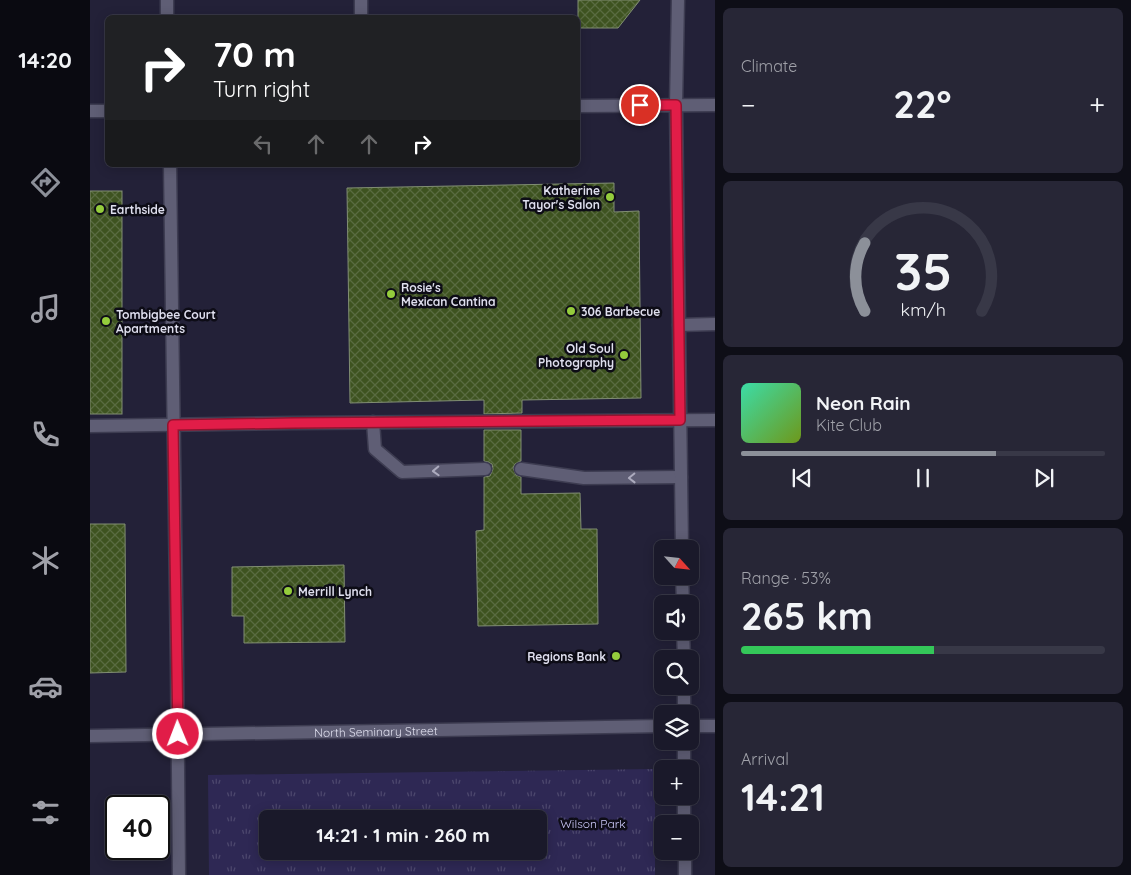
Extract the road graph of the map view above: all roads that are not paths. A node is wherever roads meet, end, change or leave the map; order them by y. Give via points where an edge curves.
1 (167, 0) edge
2 (361, 0) edge
3 (678, 0) edge
4 (167, 15) edge
5 (361, 15) edge
6 (676, 105) junction
7 (715, 105) edge
8 (580, 106) edge
9 (90, 111) edge
10 (105, 111) edge
11 (170, 167) edge
12 (715, 324) edge
13 (679, 326) junction
14 (680, 420) junction
15 (715, 420) edge
16 (373, 422) junction
17 (173, 425) junction
18 (90, 426) edge
19 (521, 469) dead end
20 (484, 470) dead end
21 (681, 478) junction
22 (682, 540) edge
23 (654, 726) edge
24 (699, 726) edge
25 (715, 726) edge
26 (178, 734) junction
27 (90, 736) edge
28 (684, 860) edge
29 (179, 875) edge
30 (685, 875) edge

1 - 4 street
2 - 5 street
3 - 6 street
6 - 7 street
6 - 8 street
6 - 13 street
9 - 10 street
11 - 17 street
12 - 13 street
13 - 14 street
14 - 15 street
14 - 16 street
14 - 21 street
16 - 17 street
20 -> 16 street via 402,472 375,449
17 - 18 street
17 - 26 street
21 -> 19 street via 584,478
21 - 22 street
23 - 26 street, North Seminary Street
24 - 25 street
26 - 27 street, North Seminary Street
26 - 29 street
28 - 30 street

